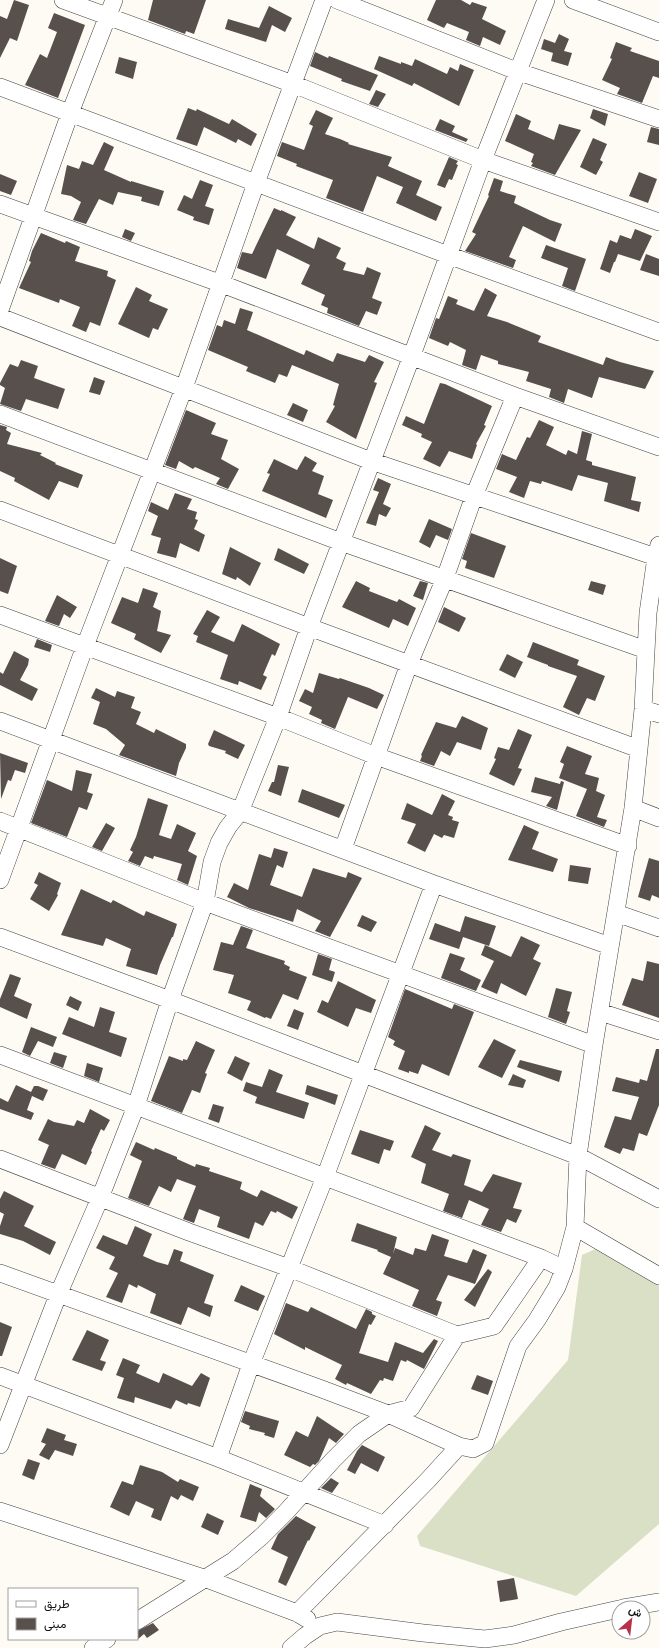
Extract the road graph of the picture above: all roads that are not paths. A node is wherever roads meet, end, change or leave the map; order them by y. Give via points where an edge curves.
1 (63, 0) edge
2 (114, 0) edge
3 (324, 0) edge
4 (337, 0) edge
5 (546, 0) edge
6 (573, 0) edge
7 (108, 16) junction
8 (659, 32) edge
9 (519, 72) junction
10 (293, 84) junction
11 (0, 87) edge
12 (70, 113) junction
13 (659, 119) edge
14 (483, 160) junction
15 (256, 183) junction
16 (0, 204) edge
17 (33, 217) junction
18 (659, 222) edge
19 (448, 255) junction
20 (222, 284) junction
21 (0, 310) edge
22 (0, 317) edge
23 (659, 332) edge
24 (411, 358) junction
25 (184, 388) junction
26 (515, 396) junction
27 (0, 414) edge
28 (659, 447) edge
29 (371, 460) junction
30 (151, 472) junction
31 (474, 496) junction
32 (0, 510) edge
33 (341, 542) junction
34 (658, 553) edge
35 (119, 554) junction
36 (445, 578) junction
37 (0, 615) edge
38 (653, 615) edge
39 (309, 627) junction
40 (85, 646) junction
41 (646, 650) junction
42 (409, 664) junction
43 (651, 711) edge
44 (278, 717) junction
45 (0, 721) edge
46 (51, 740) junction
47 (639, 749) junction
48 (376, 756) junction
49 (633, 808) junction
50 (240, 812) junction
51 (659, 818) edge
52 (0, 821) edge
53 (20, 828) junction
54 (628, 846) junction
55 (342, 849) junction
56 (0, 880) edge
57 (434, 884) junction
58 (205, 902) junction
59 (616, 913) junction
60 (659, 928) edge
61 (0, 937) edge
62 (610, 946) junction
63 (401, 974) junction
64 (170, 1000) junction
65 (600, 1012) junction
66 (659, 1030) edge
67 (594, 1045) junction
68 (0, 1055) edge
69 (363, 1073) junction
70 (136, 1106) junction
71 (578, 1156) junction
72 (0, 1159) edge
73 (325, 1177) junction
74 (100, 1198) junction
75 (659, 1199) edge
76 (575, 1228) junction
77 (541, 1258) junction
78 (290, 1268) junction
79 (564, 1269) junction
80 (0, 1273) edge
81 (659, 1276) edge
82 (58, 1295) junction
83 (457, 1335) junction
84 (252, 1364) junction
85 (0, 1376) edge
86 (23, 1384) junction
87 (388, 1414) junction
88 (0, 1445) edge
89 (459, 1446) junction
90 (218, 1458) junction
91 (304, 1492) junction
92 (0, 1510) edge
93 (384, 1525) junction
94 (204, 1578) junction
95 (611, 1611) edge
96 (297, 1613) junction
97 (138, 1620) edge
98 (320, 1626) junction
99 (105, 1640) edge
100 (483, 1644) edge
101 (93, 1648) edge
102 (291, 1648) edge

1 - 7 street
2 - 7 street
3 - 10 street
4 - 9 street
5 - 9 street
6 - 8 street
7 - 10 street
7 - 12 street
9 - 13 street
9 - 14 street
10 - 14 street
10 - 15 street
11 - 12 street
12 - 15 street
12 - 17 street
14 - 18 street
14 - 19 street
15 - 19 street
15 - 20 street
16 - 17 street
17 - 20 street
17 - 21 street
19 - 23 street
19 - 24 street
20 - 24 street
20 - 25 street
22 - 25 street
24 - 26 street
24 - 29 street
25 - 29 street
25 - 30 street
26 - 28 street
26 - 31 street
27 - 30 street
29 - 31 street
29 - 33 street
30 - 33 street
30 - 35 street
31 - 34 street
31 - 36 street
32 - 35 street
33 - 36 street
33 - 39 street
34 - 38 street
35 - 39 street
35 - 40 street
36 - 41 street
36 - 42 street
37 - 40 street
38 - 41 street
39 - 42 street
39 - 44 street
40 - 44 street
40 - 46 street
41 - 43 street
42 - 47 street
42 - 48 street
43 - 47 street
44 - 48 street
44 - 50 street
45 - 46 street
46 - 50 street
46 - 53 street
47 - 49 street
48 - 54 street
48 - 55 street
49 - 51 street
49 - 54 street
50 - 55 street
50 - 58 street via 219,843 212,862
52 - 53 street
53 - 56 street
53 - 58 street
54 - 59 street
55 - 57 street
57 - 62 street
57 - 63 street
58 - 63 street
58 - 64 street
59 - 60 street
59 - 62 street
61 - 64 street
62 - 65 street
63 - 67 street
63 - 69 street
64 - 69 street
64 - 70 street
65 - 66 street
65 - 67 street
67 - 71 street
68 - 70 street
69 - 71 street
69 - 73 street
70 - 73 street
70 - 74 street
71 - 75 street
71 - 76 street
72 - 74 street
73 - 77 street
73 - 78 street
74 - 78 street
74 - 82 street
76 - 79 street
76 - 81 street
77 - 79 street
77 - 83 street via 494,1326
78 - 83 street
78 - 84 street
79 - 89 street via 557,1287 518,1346 486,1443 473,1450
80 - 82 street
82 - 84 street
82 - 86 street
83 - 87 street via 411,1408
84 - 87 street
84 - 90 street
85 - 86 street
86 - 88 street
86 - 90 street
87 - 89 street
87 - 91 street via 359,1434
89 - 93 street
90 - 91 street
91 - 93 street
91 - 94 street via 262,1536 233,1560
92 - 94 street
93 - 96 street
94 - 96 street
94 - 97 street
95 - 100 street
96 - 98 street
98 - 100 street via 337,1622
98 - 102 street
99 - 101 street

